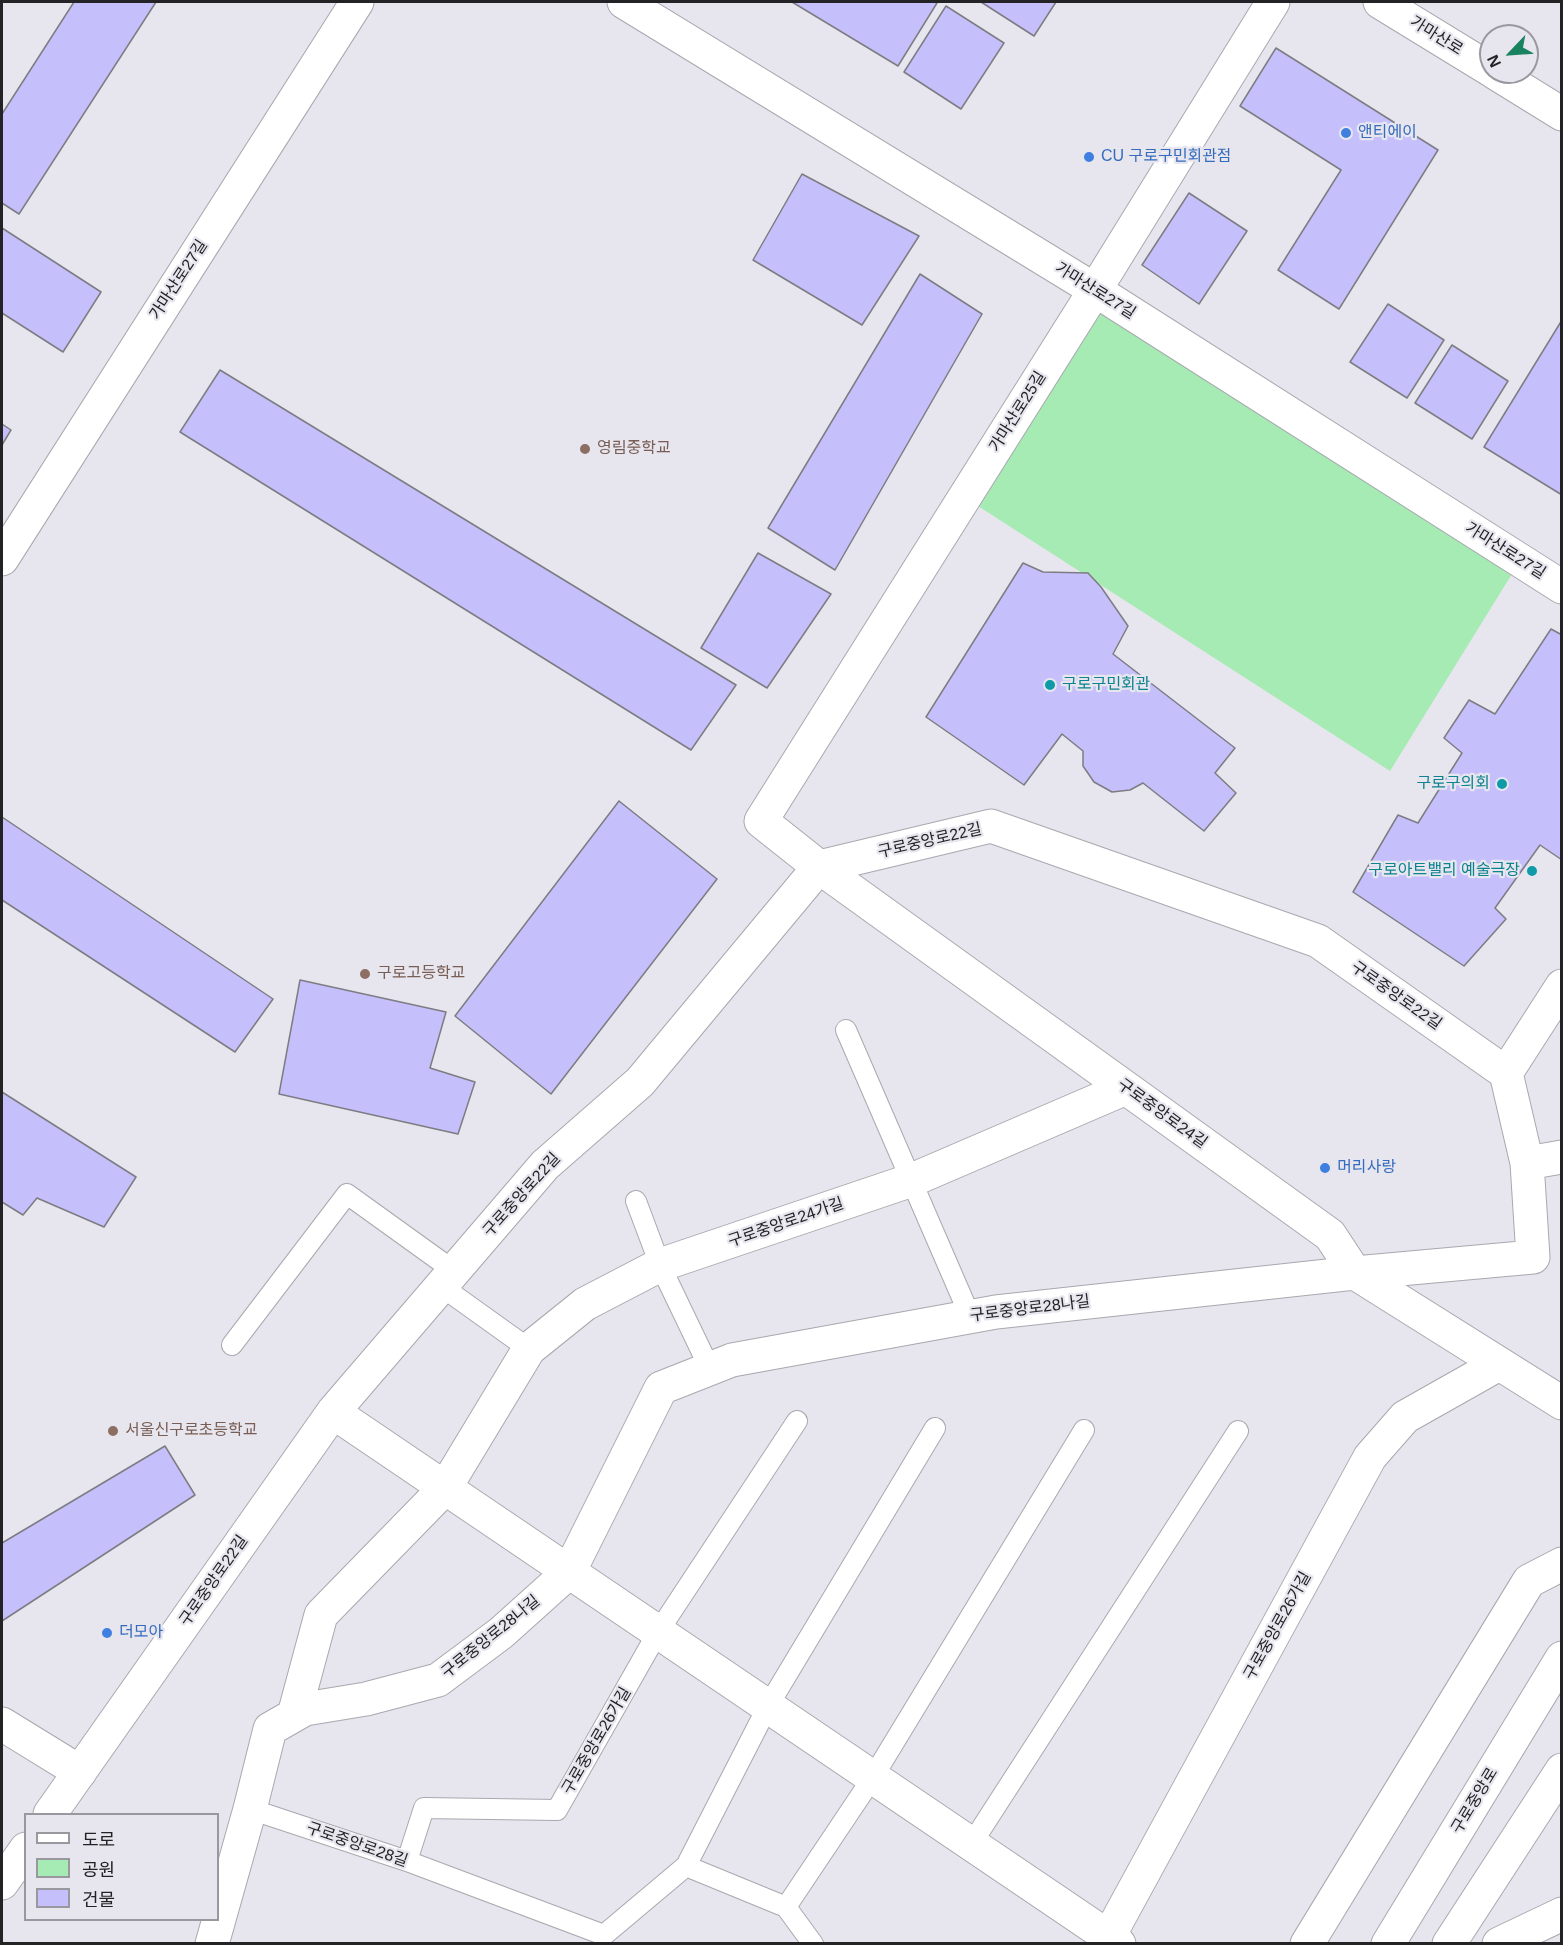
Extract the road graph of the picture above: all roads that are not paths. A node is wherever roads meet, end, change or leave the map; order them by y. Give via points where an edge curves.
1 (357, 2) edge
2 (624, 2) edge
3 (1273, 2) edge
4 (1380, 2) edge
5 (1479, 63) edge
6 (1513, 84) edge
7 (1562, 114) edge
8 (1095, 290) junction
9 (2, 559) edge
10 (1562, 587) edge
11 (761, 821) joint
12 (819, 867) junction
13 (1562, 986) edge
14 (846, 1030) dead end
15 (1506, 1073) junction
16 (1126, 1088) junction
17 (1562, 1156) edge
18 (1527, 1163) junction
19 (912, 1180) junction
20 (636, 1201) dead end
21 (660, 1265) junction
22 (1355, 1273) junction
23 (448, 1278) junction
24 (970, 1316) junction
25 (232, 1345) dead end
26 (529, 1349) junction
27 (1499, 1364) junction
28 (710, 1369) junction
29 (1562, 1403) edge
30 (333, 1413) junction
31 (798, 1421) dead end
32 (935, 1428) dead end
33 (1084, 1430) dead end
34 (1238, 1431) dead end
35 (445, 1488) junction
36 (1562, 1564) edge
37 (569, 1572) junction
38 (658, 1632) junction
39 (1562, 1658) edge
40 (768, 1706) junction
41 (294, 1715) junction
42 (2, 1724) edge
43 (1562, 1770) edge
44 (80, 1772) junction
45 (873, 1777) junction
46 (250, 1809) junction
47 (51, 1813) edge
48 (972, 1843) junction
49 (24, 1852) edge
50 (407, 1861) junction
51 (686, 1866) junction
52 (2, 1884) edge
53 (786, 1907) junction
54 (1562, 1914) edge
55 (607, 1939) edge
56 (1111, 1941) edge
57 (213, 1944) edge
58 (813, 1944) edge
59 (1307, 1944) edge
60 (1388, 1944) edge
61 (1449, 1944) edge
62 (1499, 1944) edge

1 - 9 street, 가마산로27길
2 - 8 street, 가마산로27길
3 - 8 street, 가마산로25길
4 - 5 street, 가마산로
6 - 7 street, 가마산로
8 - 10 street, 가마산로27길
8 - 11 street, 가마산로25길
11 - 12 street, 구로중앙로24길
12 - 15 street, 구로중앙로22길 via 992,826 1318,941
12 - 16 street, 구로중앙로24길
12 - 23 street, 구로중앙로22길 via 640,1082 545,1165
13 - 15 street
14 - 19 lane
15 - 18 street
16 - 19 street, 구로중앙로24가길
16 - 22 street, 구로중앙로24길 via 1330,1235
17 - 18 street
18 - 22 street via 1533,1257
19 - 21 street, 구로중앙로24가길
19 - 24 lane
20 - 21 lane
21 - 26 street, 구로중앙로24가길 via 585,1304
21 - 28 lane
22 - 24 street, 구로중앙로28나길
22 - 27 street, 구로중앙로24길
23 - 25 lane via 347,1194
23 - 26 lane
23 - 30 street, 구로중앙로22길
24 - 28 street, 구로중앙로28나길 via 732,1360
26 - 35 street, 구로중앙로24가길
27 - 29 street, 구로중앙로24길
27 - 56 street, 구로중앙로26가길 via 1405,1417 1370,1457
28 - 37 street, 구로중앙로28나길 via 662,1388
30 - 35 street, 구로중앙로26가길
30 - 44 street, 구로중앙로22길
31 - 38 lane, 구로중앙로26가길
32 - 40 lane
33 - 45 lane
34 - 48 lane
35 - 37 street, 구로중앙로26가길
35 - 41 street via 321,1615
36 - 59 street via 1529,1581
37 - 38 street, 구로중앙로26가길
37 - 41 street, 구로중앙로28나길 via 501,1633 438,1680 366,1699 305,1709
38 - 40 street, 구로중앙로26가길
38 - 50 lane, 구로중앙로26가길 via 557,1810 424,1808
39 - 60 street, 구로중앙로
40 - 45 street, 구로중앙로26가길
40 - 51 lane
41 - 46 street, 구로중앙로28나길 via 270,1729
42 - 44 street
43 - 61 street
44 - 47 street, 구로중앙로22길
45 - 48 street, 구로중앙로26가길
45 - 53 lane
46 - 50 lane, 구로중앙로28길
46 - 57 street, 구로중앙로28나길
48 - 56 street, 구로중앙로26가길
49 - 52 street
50 - 55 lane, 구로중앙로28길
51 - 53 lane
51 - 55 lane
53 - 58 lane
54 - 62 street

